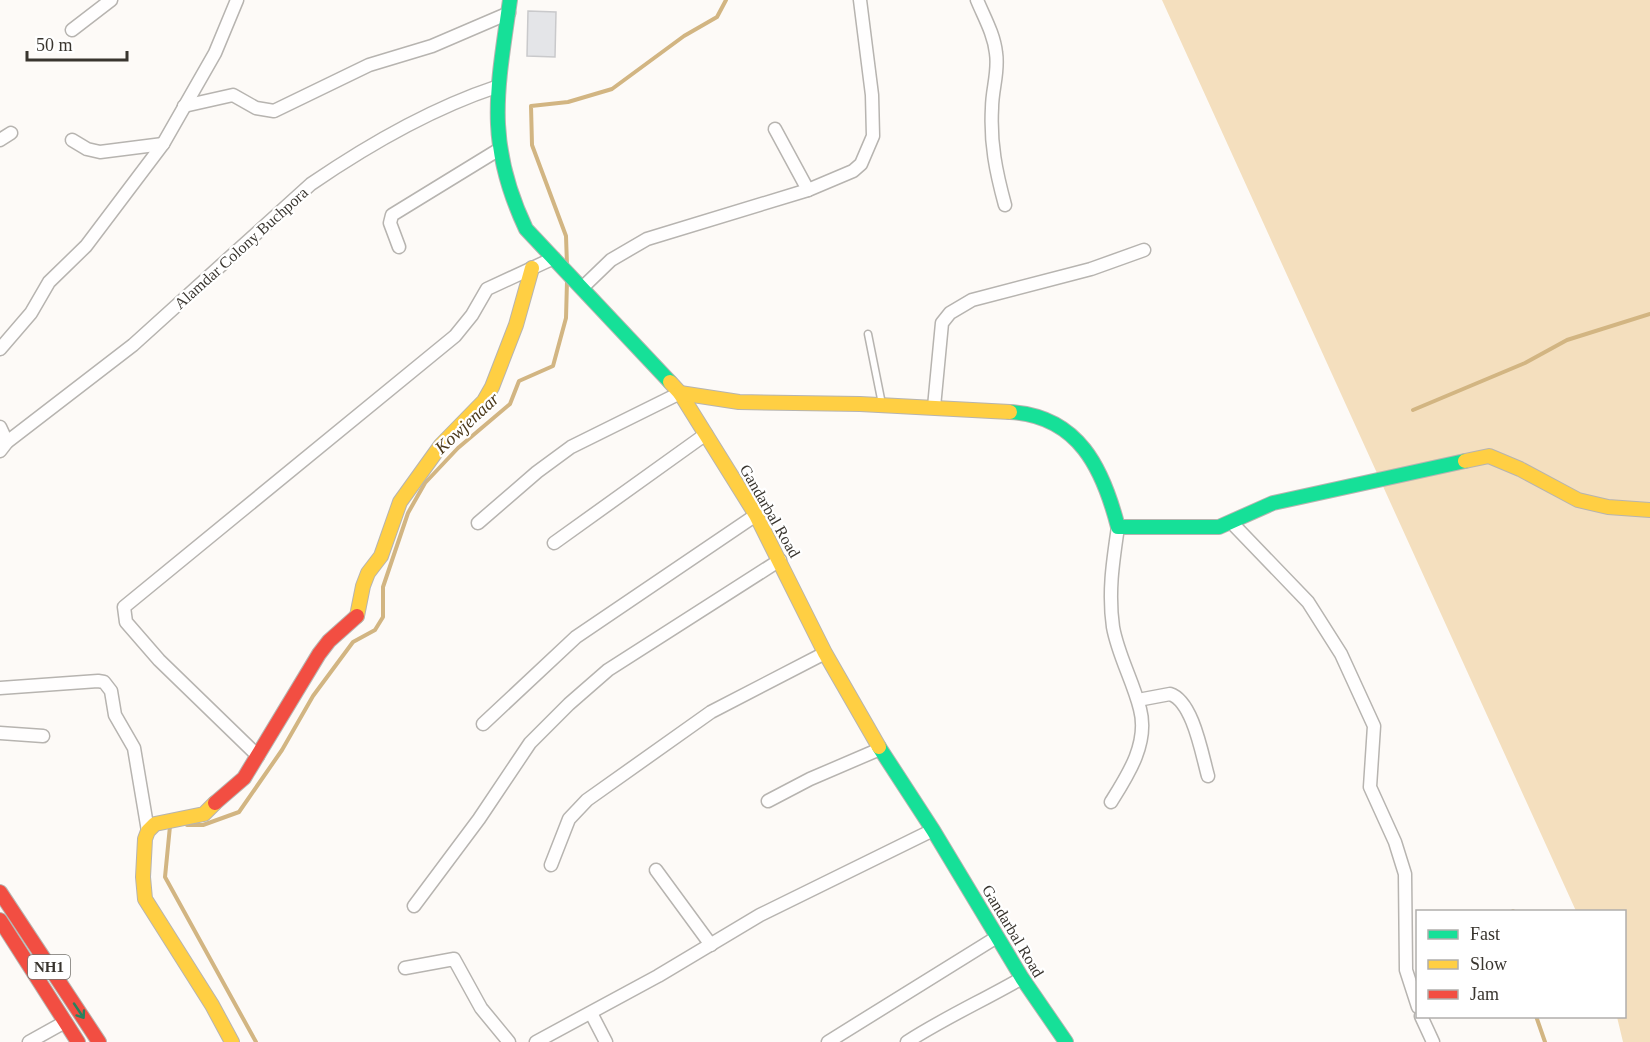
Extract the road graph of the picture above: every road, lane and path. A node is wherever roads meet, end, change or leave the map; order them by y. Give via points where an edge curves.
1 (111, 0) edge
2 (237, 0) edge
3 (860, 0) edge
4 (977, 0) edge
5 (509, 6) edge
6 (72, 30) dead end
7 (496, 87) junction
8 (184, 106) junction
9 (775, 129) dead end
10 (72, 140) dead end
11 (163, 144) junction
12 (498, 150) junction
13 (808, 190) junction
14 (1005, 206) dead end
15 (399, 247) dead end
16 (1144, 250) dead end
17 (554, 259) junction
18 (532, 268) junction
19 (583, 287) junction
20 (868, 334) dead end
21 (0, 349) edge
22 (680, 393) junction
23 (882, 405) junction
24 (934, 407) junction
25 (0, 427) edge
26 (705, 434) junction
27 (4, 447) edge
28 (1650, 510) edge
29 (756, 515) junction
30 (1231, 522) junction
31 (478, 523) dead end
32 (1118, 527) junction
33 (554, 543) dead end
34 (780, 560) junction
35 (825, 653) junction
36 (0, 688) edge
37 (1138, 700) junction
38 (483, 724) dead end
39 (0, 733) edge
40 (43, 735) dead end
41 (880, 749) junction
42 (258, 756) junction
43 (1208, 776) dead end
44 (768, 801) dead end
45 (1111, 802) dead end
46 (933, 830) junction
47 (148, 831) junction
48 (551, 865) dead end
49 (656, 870) dead end
50 (0, 892) edge
51 (414, 906) dead end
52 (0, 920) edge
53 (997, 937) junction
54 (711, 945) junction
55 (405, 968) dead end
56 (1022, 978) junction
57 (1416, 1001) edge
58 (591, 1013) junction
59 (1421, 1018) edge
60 (65, 1022) junction
61 (28, 1042) edge
62 (78, 1042) edge
63 (99, 1042) edge
64 (232, 1042) edge
65 (509, 1042) edge
66 (536, 1042) edge
67 (606, 1042) edge
68 (828, 1042) edge
69 (907, 1042) edge
70 (1066, 1042) edge
71 (1433, 1042) edge

1 - 6 street
2 - 8 street via 215,53
3 - 13 street via 873,136 868,153 853,171
4 - 14 street via 996,50 998,68 991,136
5 - 7 main road, Gandarbal Road
5 - 8 street via 432,46 369,65 274,111 256,108 233,95
7 - 12 main road, Gandarbal Road
7 - 27 street, Alamdar Colony Buchpora via 401,129 311,184 133,345
8 - 11 street
9 - 13 street
10 - 11 street via 100,152
11 - 21 street via 86,246 49,282 31,313
12 - 15 street via 392,215 390,223
12 - 17 main road, Gandarbal Road via 514,207 526,229
13 - 19 street via 647,240 611,260
16 - 24 street via 1091,269 972,300 950,313 942,323
17 - 18 street
17 - 19 main road, Gandarbal Road
18 - 42 main road via 516,326 492,387 441,445 400,502 381,556 363,586 357,617 319,654
18 - 42 street via 487,289 455,336 124,607 126,622 159,660
19 - 22 main road, Gandarbal Road
20 - 23 lane
22 - 23 main road via 750,405
22 - 26 main road, Gandarbal Road
22 - 31 street via 571,447
23 - 24 main road
24 - 32 main road via 1025,413 1070,431 1103,479
25 - 27 street
26 - 29 main road, Gandarbal Road
26 - 33 street
28 - 30 main road via 1583,502 1512,462 1489,456 1273,503
29 - 34 main road, Gandarbal Road
29 - 38 street via 576,637
30 - 32 main road via 1203,529
30 - 57 street via 1308,602 1341,654 1374,726 1370,787 1405,874 1406,970
32 - 37 street via 1111,604 1116,638
34 - 35 main road, Gandarbal Road
34 - 51 street via 608,670 569,704 530,743
35 - 41 main road, Gandarbal Road
35 - 48 street via 711,712 587,800 569,819
36 - 47 street via 104,682 134,747
37 - 43 street via 1170,694 1181,700
37 - 45 street via 1142,727 1139,745
39 - 40 street
41 - 44 street
41 - 46 main road, Gandarbal Road
42 - 47 main road via 243,778 204,814 155,824
46 - 53 main road, Gandarbal Road
46 - 54 street via 760,915
47 - 64 main road via 142,877 145,899
49 - 54 street
50 -> 63 main road, NH1
52 - 60 main road, NH1
53 - 56 main road, Gandarbal Road
53 - 68 street
54 - 58 street
55 - 65 street via 454,959 480,1008
56 - 69 street
56 - 70 main road, Gandarbal Road
58 - 66 street
58 - 67 street
59 - 71 street
60 - 61 street
60 - 62 main road, NH1

